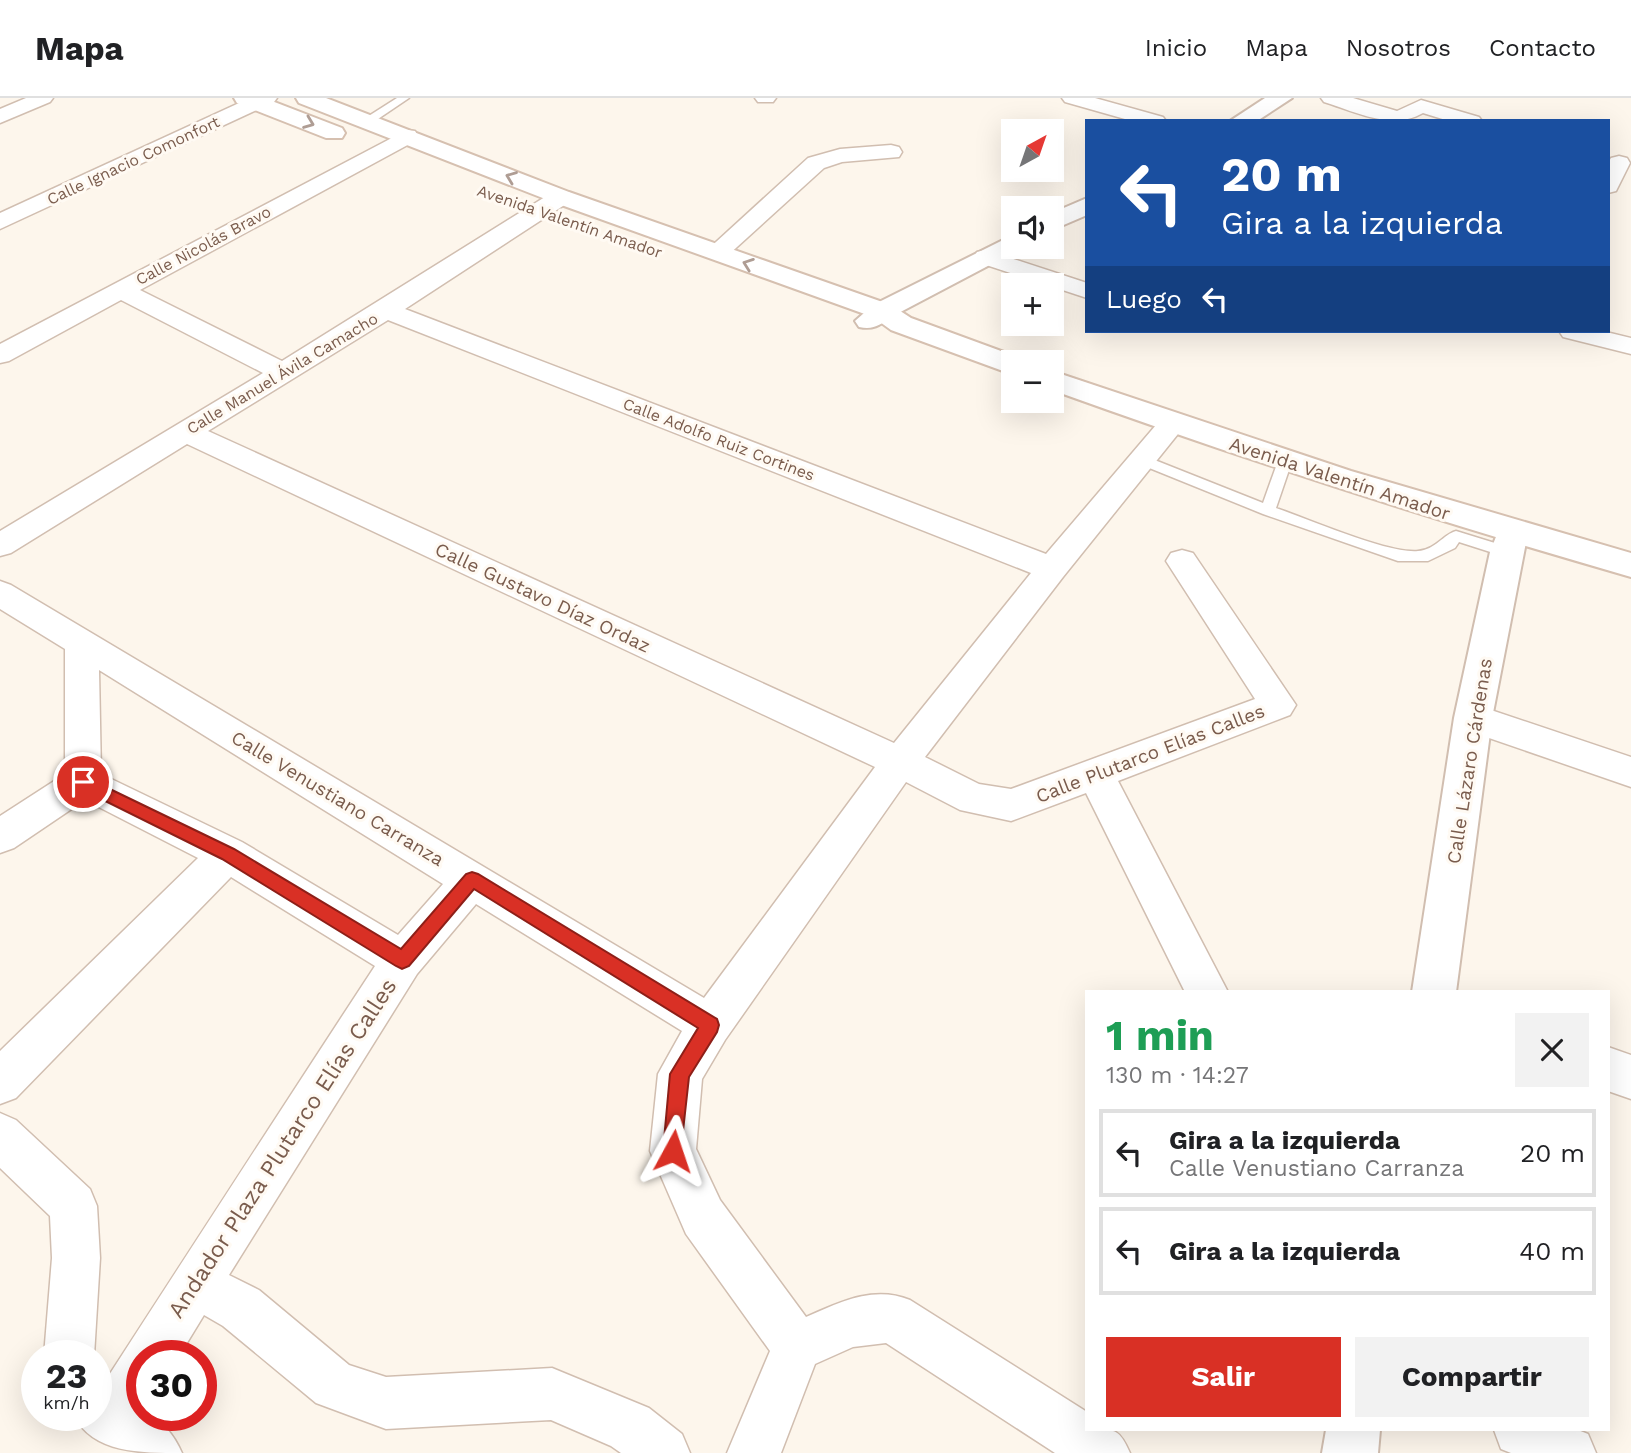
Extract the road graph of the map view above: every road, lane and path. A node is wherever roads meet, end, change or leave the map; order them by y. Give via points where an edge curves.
1 (43, 98) edge
2 (307, 98) edge
3 (404, 98) edge
4 (1072, 98) edge
5 (1281, 98) edge
6 (1331, 98) edge
7 (256, 100) edge
8 (0, 117) edge
9 (1149, 119) edge
10 (1244, 119) edge
11 (1395, 119) edge
12 (1465, 119) edge
13 (368, 121) junction
14 (407, 136) junction
15 (379, 150) junction
16 (891, 152) dead end
17 (1620, 163) edge
18 (1610, 182) edge
19 (1610, 193) edge
20 (1631, 199) edge
21 (551, 205) junction
22 (1085, 206) edge
23 (1064, 217) edge
24 (0, 222) edge
25 (1001, 249) edge
26 (717, 252) junction
27 (986, 257) junction
28 (120, 290) junction
29 (1085, 290) edge
30 (386, 310) junction
31 (884, 319) junction
32 (1580, 333) edge
33 (1631, 346) edge
34 (0, 355) edge
35 (1001, 361) edge
36 (282, 372) junction
37 (1064, 384) edge
38 (1172, 424) junction
39 (185, 432) junction
40 (1142, 460) junction
41 (1285, 461) junction
42 (1268, 510) junction
43 (1458, 526) junction
44 (1509, 542) junction
45 (0, 545) edge
46 (1182, 561) dead end
47 (1631, 565) edge
48 (1052, 569) junction
49 (0, 593) edge
50 (82, 643) junction
51 (1473, 718) junction
52 (900, 762) junction
53 (1631, 772) edge
54 (1096, 775) junction
55 (83, 782) junction
56 (0, 836) edge
57 (228, 854) junction
58 (472, 879) junction
59 (402, 960) junction
60 (1206, 990) edge
61 (1434, 990) edge
62 (710, 1025) junction
63 (1610, 1070) edge
64 (1631, 1077) edge
65 (0, 1082) edge
66 (0, 1136) edge
67 (195, 1284) junction
68 (70, 1340) edge
69 (160, 1340) edge
70 (797, 1346) junction
71 (126, 1388) edge
72 (112, 1404) edge
73 (112, 1421) edge
74 (1353, 1431) edge
75 (1522, 1431) edge
76 (155, 1453) edge
77 (663, 1453) edge
78 (754, 1453) edge
79 (1103, 1453) edge
80 (1350, 1453) edge
81 (1569, 1453) edge

1 - 8 street
2 - 13 main road, Avenida Valentín Amador
3 - 13 lane
4 - 9 street
5 - 10 main road
6 - 11 street
7 -> 15 main road, Avenida Valentín Amador
7 - 24 street, Calle Ignacio Comonfort
11 - 12 street via 1421,106
13 - 14 main road, Avenida Valentín Amador
14 - 15 street, Calle Nicolás Bravo
21 -> 14 main road, Avenida Valentín Amador
15 - 21 main road, Avenida Valentín Amador
15 - 28 street, Calle Nicolás Bravo
16 - 26 street via 816,163
17 - 18 street
19 - 20 street
21 - 26 main road, Avenida Valentín Amador
21 - 30 street, Calle Manuel Ávila Camacho
21 - 31 main road, Avenida Valentín Amador
22 - 23 main road
25 - 27 main road
31 -> 26 main road, Avenida Valentín Amador
27 - 29 street
27 - 31 main road
28 - 34 street, Calle Nicolás Bravo
28 - 36 street
30 - 36 street, Calle Manuel Ávila Camacho
30 - 48 street, Calle Adolfo Ruiz Cortines
31 - 35 main road, Avenida Valentín Amador
32 - 33 street
36 - 39 street, Calle Manuel Ávila Camacho
37 - 38 main road, Avenida Valentín Amador
38 - 40 street
38 - 41 main road, Avenida Valentín Amador
39 - 45 street, Calle Manuel Ávila Camacho
39 - 52 street, Calle Gustavo Díaz Ordaz
40 - 42 lane
40 - 48 street
41 - 42 lane
41 - 43 main road, Avenida Valentín Amador
42 - 43 lane via 1398,556 1423,557 1450,544
43 - 44 main road, Avenida Valentín Amador
44 - 47 main road, Avenida Valentín Amador
44 - 51 main road, Calle Lázaro Cárdenas
46 - 54 street, Calle Plutarco Elías Calles via 1278,705
48 - 52 street
49 - 50 street, Calle Venustiano Carranza
50 - 55 street
50 - 58 street, Calle Venustiano Carranza
51 - 53 street
51 - 61 main road, Calle Lázaro Cárdenas
52 - 54 street, Calle Plutarco Elías Calles via 973,799 1012,805
52 - 62 street
54 - 60 street
55 - 56 street
55 - 57 street
57 - 59 street
57 - 65 street
58 - 59 street, Andador Plaza Plutarco Elías Calles
58 - 62 street, Calle Venustiano Carranza
59 - 67 street, Andador Plaza Plutarco Elías Calles
62 - 70 street via 680,1074 673,1151 703,1217
63 - 64 street
66 - 68 street via 73,1206 76,1258
67 - 69 street, Andador Plaza Plutarco Elías Calles
67 - 77 street via 241,1308 334,1385 386,1403 552,1394 630,1427
70 - 78 street
70 - 79 street via 852,1322 892,1318
71 - 72 street
73 - 76 street
74 - 80 main road
75 - 81 street

